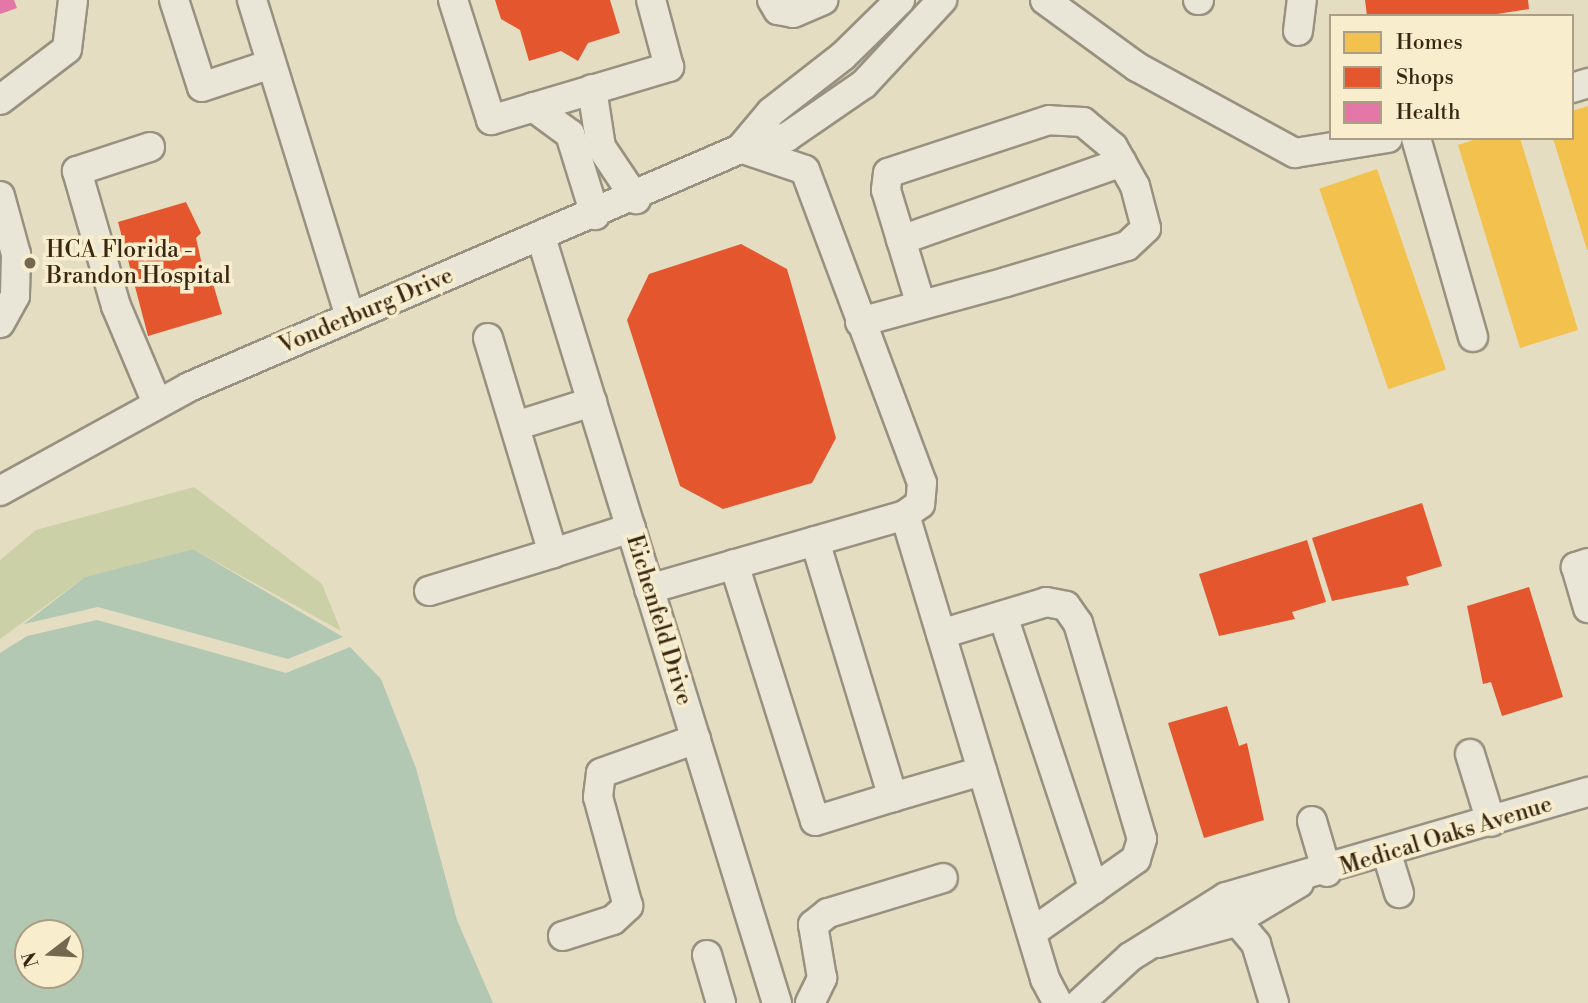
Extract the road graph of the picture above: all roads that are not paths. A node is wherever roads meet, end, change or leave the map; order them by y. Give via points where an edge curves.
1 (73, 0) edge
2 (174, 0) edge
3 (252, 0) edge
4 (453, 0) edge
5 (651, 0) edge
6 (772, 0) edge
7 (823, 0) edge
8 (900, 0) edge
9 (942, 0) edge
10 (1302, 0) edge
11 (1052, 2) edge
12 (1298, 31) dead end
13 (271, 64) junction
14 (592, 89) junction
15 (0, 100) edge
16 (533, 107) junction
17 (1376, 140) edge
18 (1417, 140) edge
19 (150, 147) dead end
20 (740, 149) junction
21 (1122, 162) junction
22 (0, 196) edge
23 (636, 198) junction
24 (594, 215) junction
25 (541, 237) junction
26 (901, 240) junction
27 (921, 305) junction
28 (350, 317) junction
29 (860, 321) junction
30 (0, 323) edge
31 (1473, 337) dead end
32 (488, 338) dead end
33 (592, 402) junction
34 (157, 403) junction
35 (515, 426) junction
36 (0, 491) edge
37 (905, 515) junction
38 (631, 528) junction
39 (814, 541) junction
40 (553, 553) junction
41 (1588, 563) edge
42 (734, 564) junction
43 (649, 589) junction
44 (429, 591) dead end
45 (1588, 608) edge
46 (1003, 616) junction
47 (941, 634) junction
48 (696, 739) junction
49 (1470, 754) dead end
50 (982, 771) junction
51 (1588, 792) edge
52 (893, 797) junction
53 (1312, 821) dead end
54 (1491, 822) junction
55 (1387, 854) junction
56 (1315, 875) junction
57 (943, 878) dead end
58 (1094, 889) junction
59 (1399, 893) dead end
60 (1237, 921) junction
61 (1031, 933) junction
62 (564, 936) dead end
63 (1152, 944) junction
64 (707, 955) dead end
65 (721, 1003) edge
66 (777, 1003) edge
67 (810, 1003) edge
68 (1058, 1003) edge
69 (1080, 1003) edge
70 (1274, 1003) edge

1 - 15 street via 67,49
2 - 13 street via 202,87
3 - 13 street
4 - 16 street via 491,120
5 - 14 street via 669,66
6 - 7 street via 778,10 793,13
8 - 20 street, Vonderburg Drive via 843,56 771,113
9 - 20 street, Vonderburg Drive via 864,84 826,114 787,137
10 - 12 street
11 - 17 street via 1137,67 1295,153
13 - 28 street
14 - 16 street
14 - 23 street via 601,147
16 - 24 street via 570,134
18 - 31 street
19 - 34 street via 77,171 120,318
20 - 23 street, Vonderburg Drive
20 - 29 street via 806,170
21 - 26 street
21 - 26 street via 1083,122 1049,120 888,173
21 - 27 street via 1146,228 1127,246
22 - 30 street via 16,254 15,296
23 - 24 street, Vonderburg Drive
24 - 25 street, Vonderburg Drive
25 - 28 street, Vonderburg Drive
25 - 33 street, Eichenfeld Drive
26 - 27 street
27 - 29 street
28 - 34 street, Vonderburg Drive
29 - 37 street via 922,483 920,504
32 - 35 street
33 - 35 street
33 - 38 street, Eichenfeld Drive
34 - 36 street, Vonderburg Drive
35 - 40 street
37 - 39 street
37 - 47 street
38 - 40 street
38 - 43 street, Eichenfeld Drive
39 - 42 street
39 - 52 street
40 - 44 street
41 - 45 street via 1576,567
42 - 43 street
42 - 52 street via 815,821
43 - 48 street, Eichenfeld Drive
46 - 47 street
46 - 58 street
46 - 58 street via 1046,602 1066,606 1078,623 1142,839 1136,859
47 - 50 street
48 - 62 street via 601,773 598,797 628,905 613,920
48 - 66 street, Eichenfeld Drive
49 - 54 street
50 - 52 street
50 - 61 street
51 - 54 street, Medical Oaks Avenue
53 - 56 street
54 - 55 street, Medical Oaks Avenue
55 - 56 street, Medical Oaks Avenue
55 - 59 street
56 - 60 street, Medical Oaks Avenue
56 - 63 street, Medical Oaks Avenue via 1226,897
57 - 67 street via 828,913 813,925 822,978
58 - 61 street
60 - 63 street, Medical Oaks Avenue
60 - 70 street via 1256,944
61 - 68 street
63 - 69 street, Medical Oaks Avenue
64 - 65 street

